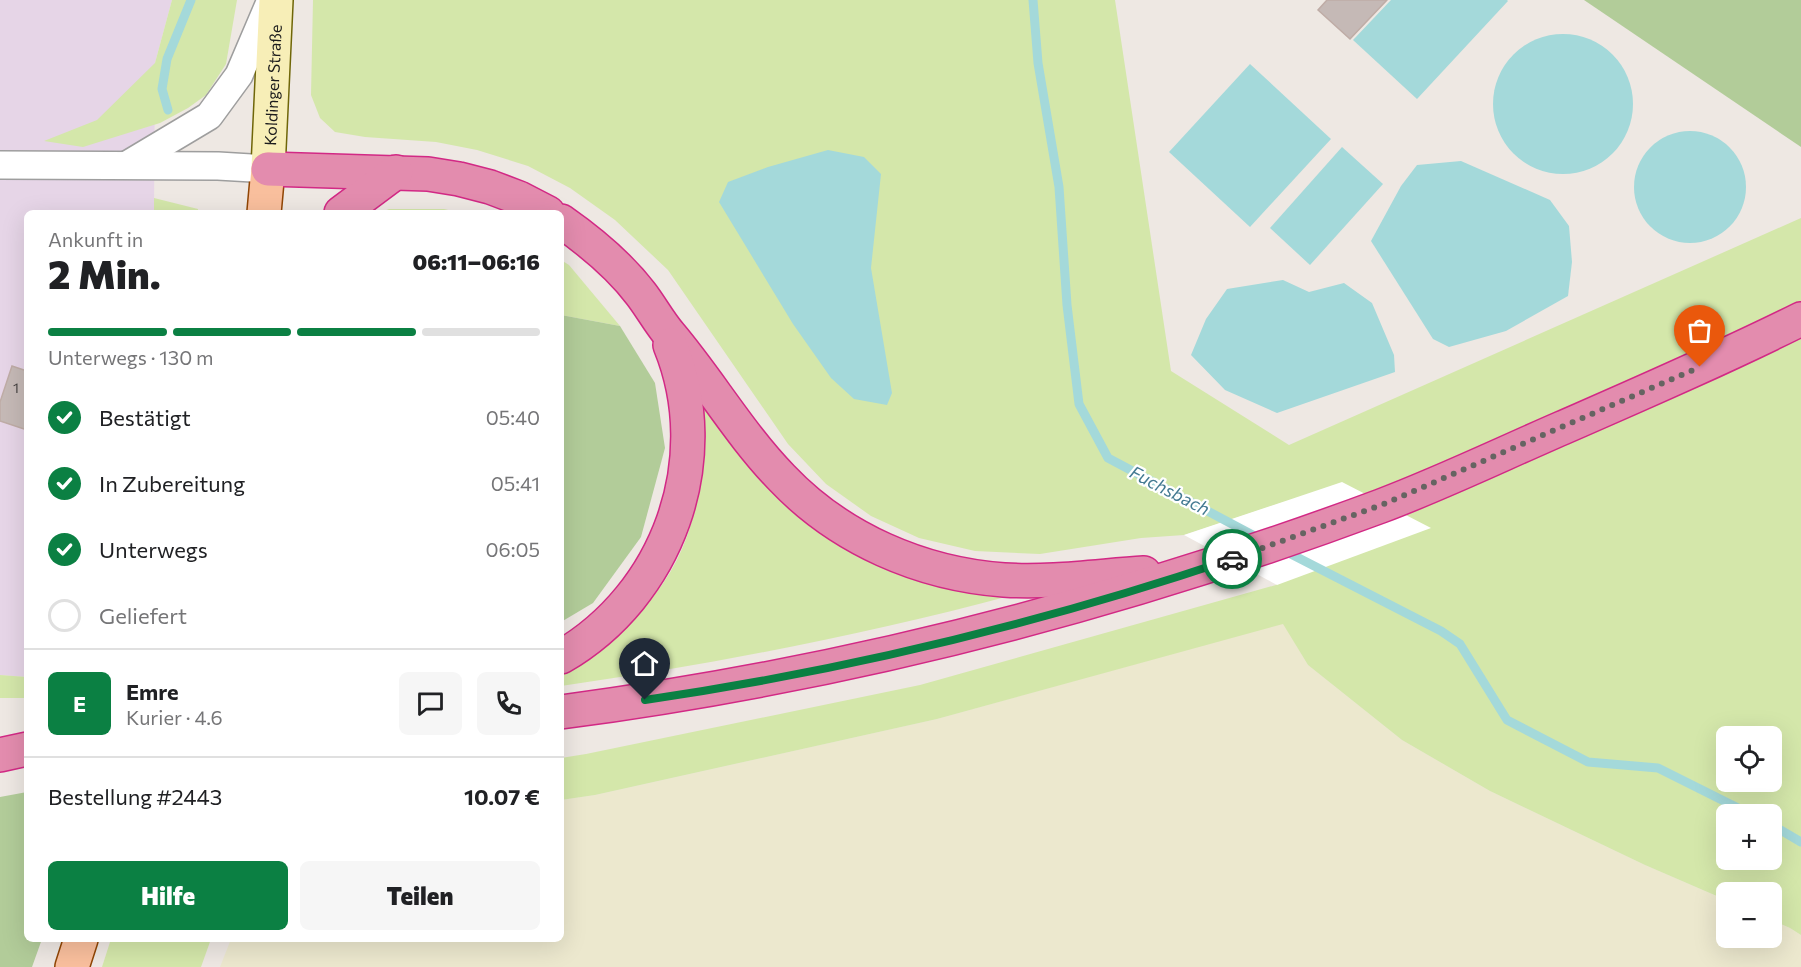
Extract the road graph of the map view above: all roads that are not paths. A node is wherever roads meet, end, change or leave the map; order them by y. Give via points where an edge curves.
1 (271, 0) edge
2 (276, 0) edge
3 (0, 165) edge
4 (126, 165) junction
5 (268, 169) junction
6 (396, 172) junction
7 (264, 210) edge
8 (345, 210) edge
9 (542, 210) edge
10 (564, 223) edge
11 (1801, 319) edge
12 (663, 327) junction
13 (1217, 564) junction
14 (564, 655) edge
15 (564, 712) edge
16 (0, 732) edge
17 (24, 733) edge
18 (24, 750) edge
19 (0, 755) edge
20 (80, 942) edge
21 (72, 967) edge

1 - 4 street via 239,75 209,116
2 - 5 street, Koldinger Straße
3 - 4 street
4 - 5 street
5 - 6 highway
5 - 7 main road
6 - 8 highway
6 - 9 highway via 480,184
10 - 12 highway via 615,264
11 - 13 highway via 1739,350 1384,504
12 - 13 highway via 782,478 834,522 896,555 941,570 1005,580
12 - 14 highway via 684,388 688,420 688,452 676,516 660,553 633,596 589,639
13 - 15 highway via 1018,623 909,650 687,694
16 - 17 highway
18 - 19 highway
20 - 21 main road

